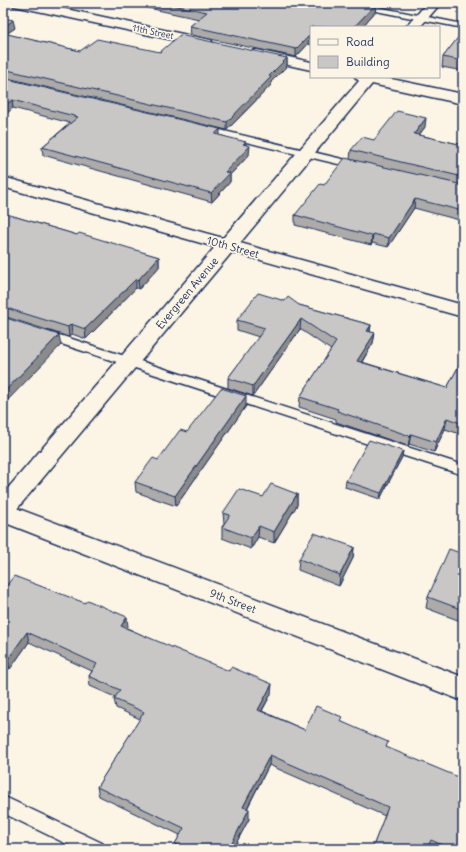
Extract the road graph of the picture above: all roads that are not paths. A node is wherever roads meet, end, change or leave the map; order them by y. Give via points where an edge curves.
1 (19, 3) edge
2 (345, 3) edge
3 (434, 3) edge
4 (417, 22) edge
5 (463, 26) edge
6 (219, 46) edge
7 (242, 51) edge
8 (310, 66) edge
9 (367, 78) edge
10 (463, 99) edge
11 (197, 128) edge
12 (306, 153) junction
13 (366, 167) edge
14 (3, 182) edge
15 (228, 245) junction
16 (463, 311) edge
17 (33, 330) edge
18 (129, 361) junction
19 (463, 470) edge
20 (3, 511) edge
21 (463, 689) edge
22 (3, 804) edge
23 (96, 849) edge

1 - 6 street, 11th Street
2 - 4 lane
3 - 4 street
4 - 5 lane
7 - 8 street
9 - 10 street
9 - 12 street, Evergreen Avenue
11 - 12 lane
12 - 13 lane
12 - 15 street, Evergreen Avenue
14 - 15 street, 10th Street
15 - 16 street, 10th Street
15 - 18 street, Evergreen Avenue
17 - 18 lane
18 - 19 lane
18 - 20 street, Evergreen Avenue
20 - 21 street, 9th Street
22 - 23 lane

